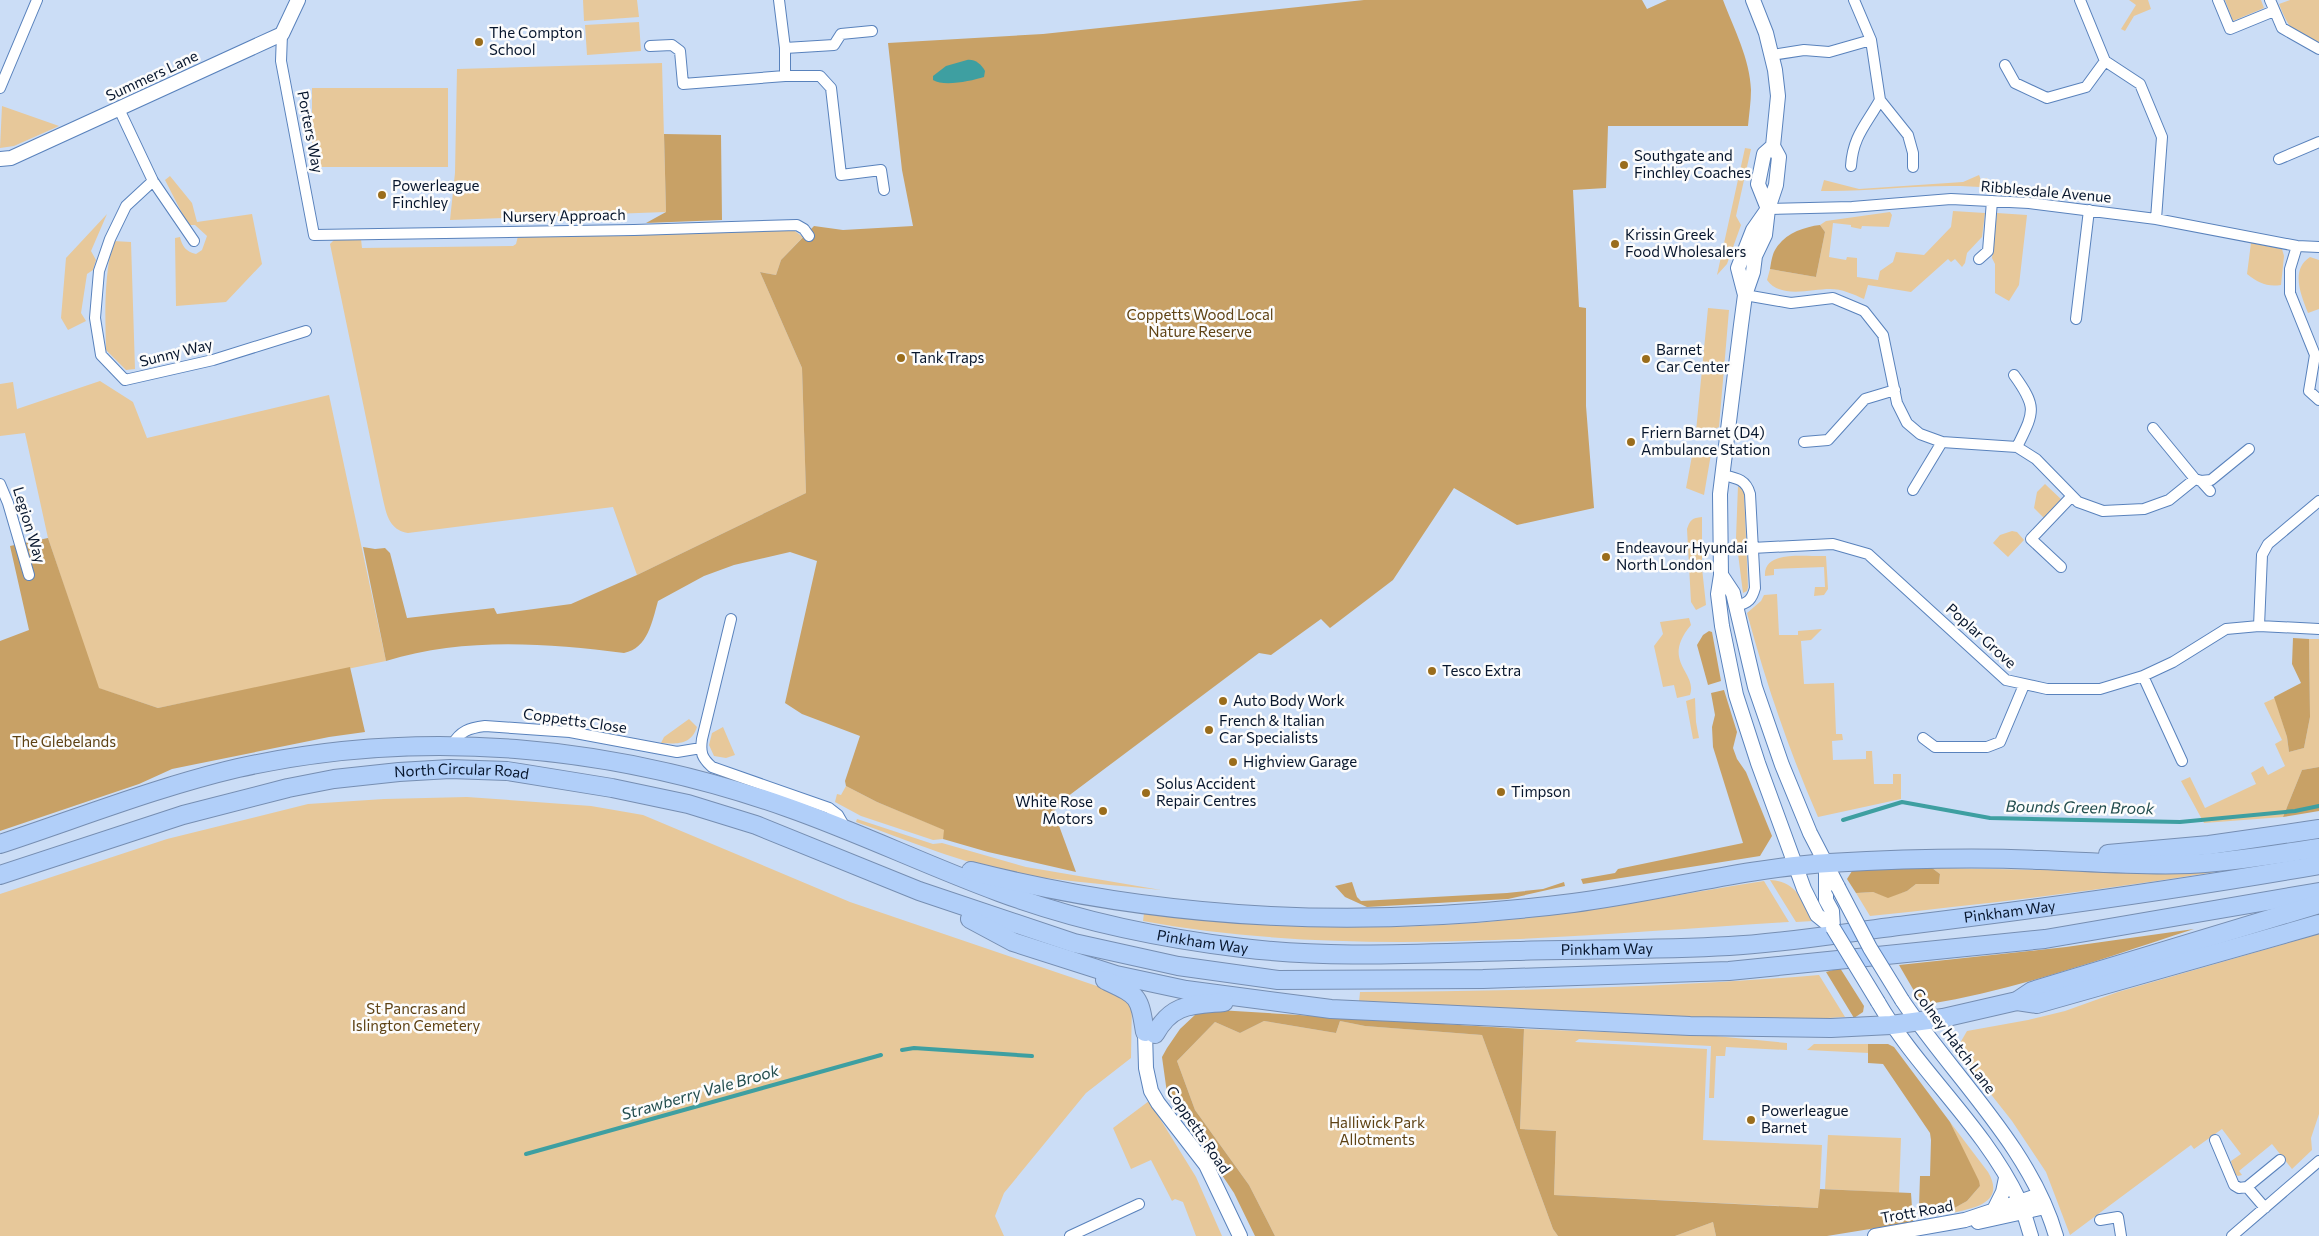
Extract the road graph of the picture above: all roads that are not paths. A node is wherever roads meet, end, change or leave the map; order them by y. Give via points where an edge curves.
1 (37, 0) edge
2 (298, 0) edge
3 (779, 0) edge
4 (1752, 0) edge
5 (1854, 0) edge
6 (2080, 0) edge
7 (2218, 0) edge
8 (2270, 0) edge
9 (2274, 11) junction
10 (872, 31) dead end
11 (282, 34) junction
12 (1871, 40) junction
13 (650, 46) dead end
14 (785, 48) junction
15 (2319, 49) edge
16 (1772, 55) junction
17 (2105, 62) junction
18 (2005, 65) dead end
19 (785, 76) junction
20 (0, 88) edge
21 (1880, 100) junction
22 (119, 110) junction
23 (2319, 142) edge
24 (0, 159) edge
25 (2280, 159) dead end
26 (1851, 166) dead end
27 (1913, 167) dead end
28 (153, 181) junction
29 (884, 190) dead end
30 (1992, 201) junction
31 (1768, 209) junction
32 (2089, 210) junction
33 (2156, 219) junction
34 (314, 235) joint
35 (810, 236) dead end
36 (194, 241) dead end
37 (2297, 246) junction
38 (2319, 247) edge
39 (1979, 259) dead end
40 (1745, 295) junction
41 (2076, 319) dead end
42 (306, 331) dead end
43 (2014, 375) dead end
44 (1895, 390) junction
45 (2319, 400) edge
46 (2153, 428) dead end
47 (1804, 442) dead end
48 (1942, 442) junction
49 (2017, 447) junction
50 (2249, 449) dead end
51 (1722, 475) junction
52 (2198, 480) junction
53 (0, 484) edge
54 (1913, 490) dead end
55 (2210, 491) dead end
56 (2072, 496) junction
57 (2319, 501) edge
58 (1752, 548) junction
59 (2061, 567) dead end
60 (29, 575) dead end
61 (1722, 575) junction
62 (1736, 606) junction
63 (732, 619) dead end
64 (2259, 626) junction
65 (2319, 629) edge
66 (2143, 676) junction
67 (2024, 685) junction
68 (1923, 738) dead end
69 (452, 745) junction
70 (701, 748) junction
71 (2182, 761) dead end
72 (2319, 829) edge
73 (846, 830) junction
74 (0, 844) edge
75 (2319, 848) edge
76 (903, 854) junction
77 (2040, 860) junction
78 (1826, 863) junction
79 (2319, 865) edge
80 (1796, 867) junction
81 (0, 874) edge
82 (1832, 887) junction
83 (919, 891) junction
84 (2319, 892) edge
85 (2319, 904) edge
86 (2319, 924) edge
87 (1833, 928) junction
88 (1052, 956) junction
89 (1252, 1000) junction
90 (2017, 1001) junction
91 (1916, 1021) junction
92 (1891, 1024) junction
93 (1150, 1033) junction
94 (2215, 1140) dead end
95 (2280, 1160) dead end
96 (2319, 1161) edge
97 (2006, 1178) junction
98 (2247, 1187) junction
99 (2042, 1201) junction
100 (1140, 1204) dead end
101 (2021, 1207) junction
102 (2265, 1208) junction
103 (1994, 1210) junction
104 (1965, 1220) junction
105 (2100, 1220) dead end
106 (1070, 1236) edge
107 (1240, 1236) edge
108 (1875, 1236) edge
109 (2031, 1236) edge
110 (2056, 1236) edge
111 (2121, 1236) edge
112 (2232, 1236) edge

1 - 20 street
2 - 11 main road
3 - 14 street
4 - 16 main road, Colney Hatch Lane
5 - 12 street
6 - 17 street
7 - 9 street via 2230,29
8 - 9 street
9 - 15 street via 2282,28
10 - 14 street via 841,34 834,45
11 - 22 main road, Summers Lane
11 - 34 street, Porters Way via 281,61
12 - 16 street via 1829,52 1804,50
12 - 21 street
13 - 19 street via 672,45 680,52 682,84
14 - 19 street
16 - 31 main road, Colney Hatch Lane via 1778,96 1773,146 1779,157 1776,185
17 - 18 street via 2086,87 2046,98 2015,83
17 - 33 street via 2140,84 2162,137
19 - 29 street via 820,76 827,82 831,88 840,175 881,170
21 - 26 street via 1857,136 1852,148
21 - 27 street via 1908,135
22 - 24 main road, Summers Lane via 11,158
22 - 28 street
23 - 25 street
28 - 36 street
28 - 42 street, Sunny Way via 126,206 99,270 95,318 101,355 125,380 213,360
30 - 31 street, Ribblesdale Avenue via 1951,199 1852,207
30 - 32 street, Ribblesdale Avenue
30 - 39 street via 1988,251
31 - 40 main road, Colney Hatch Lane via 1765,235 1755,256
32 - 33 street, Ribblesdale Avenue
32 - 41 street
33 - 37 street, Ribblesdale Avenue
34 - 35 street, Nursery Approach via 797,225
37 - 38 street, Ribblesdale Avenue
37 - 45 street via 2290,269 2290,293 2315,355 2309,391
40 - 44 street via 1790,303 1833,298 1864,311 1883,336
40 - 51 main road, Colney Hatch Lane
43 - 49 street via 2028,395 2032,416
44 - 47 street via 1865,399 1828,440
44 - 48 street via 1907,423 1920,434
46 - 52 street
48 - 49 street
48 - 54 street
49 - 56 street via 2036,459
50 - 52 street via 2211,480
51 - 58 street via 1740,479 1748,488
51 - 61 main road, Colney Hatch Lane
52 - 55 street
52 - 56 street via 2169,500 2144,510 2103,511 2078,502
53 - 60 street, Legion Way
56 - 59 street via 2031,538
57 - 64 street via 2268,544 2262,555
58 - 62 street via 1755,588 1746,604
58 - 67 street, Poplar Grove via 1833,544 1868,554 2006,680
61 - 62 main road, Colney Hatch Lane via 1733,593
61 - 80 main road, Colney Hatch Lane via 1718,594 1736,695
62 - 78 main road, Colney Hatch Lane via 1755,687 1782,765
63 - 70 street
64 - 65 street, Poplar Grove
64 - 66 street, Poplar Grove via 2226,629 2174,662
66 - 67 street, Poplar Grove via 2100,689 2047,689
66 - 71 street
67 - 68 street via 2000,742 1987,747 1935,747
69 - 70 street, Coppetts Close via 459,733 485,726 570,732 677,752
69 - 73 highway, North Circular Road via 550,751 661,770 727,787
69 - 74 highway, North Circular Road via 360,748 232,770
70 - 73 street via 704,760 712,767 829,808 838,815
72 - 77 highway via 2209,845
73 - 76 highway, North Circular Road
75 - 77 highway via 2193,864
76 - 79 highway, Pinkham Way via 998,892 1114,926 1252,949 1342,955 1734,946 1994,914
76 - 80 highway via 1030,886 1152,906 1289,918 1440,916 1575,903
77 - 78 highway
78 - 80 highway
78 - 82 main road, Colney Hatch Lane
80 - 87 main road, Colney Hatch Lane via 1817,915
81 - 83 highway, North Circular Road via 183,815 272,791 334,779 450,769 507,771 688,804 756,824
82 - 87 main road, Colney Hatch Lane via 1826,900 1832,910
82 - 91 main road, Colney Hatch Lane, bridge
83 - 84 highway, Pinkham Way via 1074,943 1178,966 1278,980 1482,979 1729,971 2045,939
83 - 88 highway via 1013,942
85 - 90 highway via 2032,990
86 - 90 highway via 2037,1004
87 - 92 main road, Colney Hatch Lane, bridge
88 - 89 highway via 1145,982
88 - 93 highway via 1133,994 1140,1002
89 - 92 highway via 1331,1009 1690,1026 1831,1028
89 - 93 highway via 1184,1006
90 - 91 highway
91 - 92 highway
91 - 99 main road, Colney Hatch Lane via 1979,1100 2030,1176
92 - 97 main road, Colney Hatch Lane via 1969,1122
93 - 107 main road, Coppetts Road via 1146,1068 1151,1091 1206,1165
94 - 98 street via 2234,1185
95 - 98 street
96 - 102 street
97 - 101 main road, Colney Hatch Lane
97 - 103 main road
98 - 102 street
99 - 101 main road, Trott Road
99 - 110 main road, Colney Hatch Lane
100 - 106 street
101 - 103 main road, Trott Road
101 - 104 main road, Trott Road via 1981,1222
101 - 109 main road, Colney Hatch Lane
102 - 112 street
103 - 104 main road, Trott Road
104 - 108 main road, Trott Road
105 - 111 street via 2118,1217

